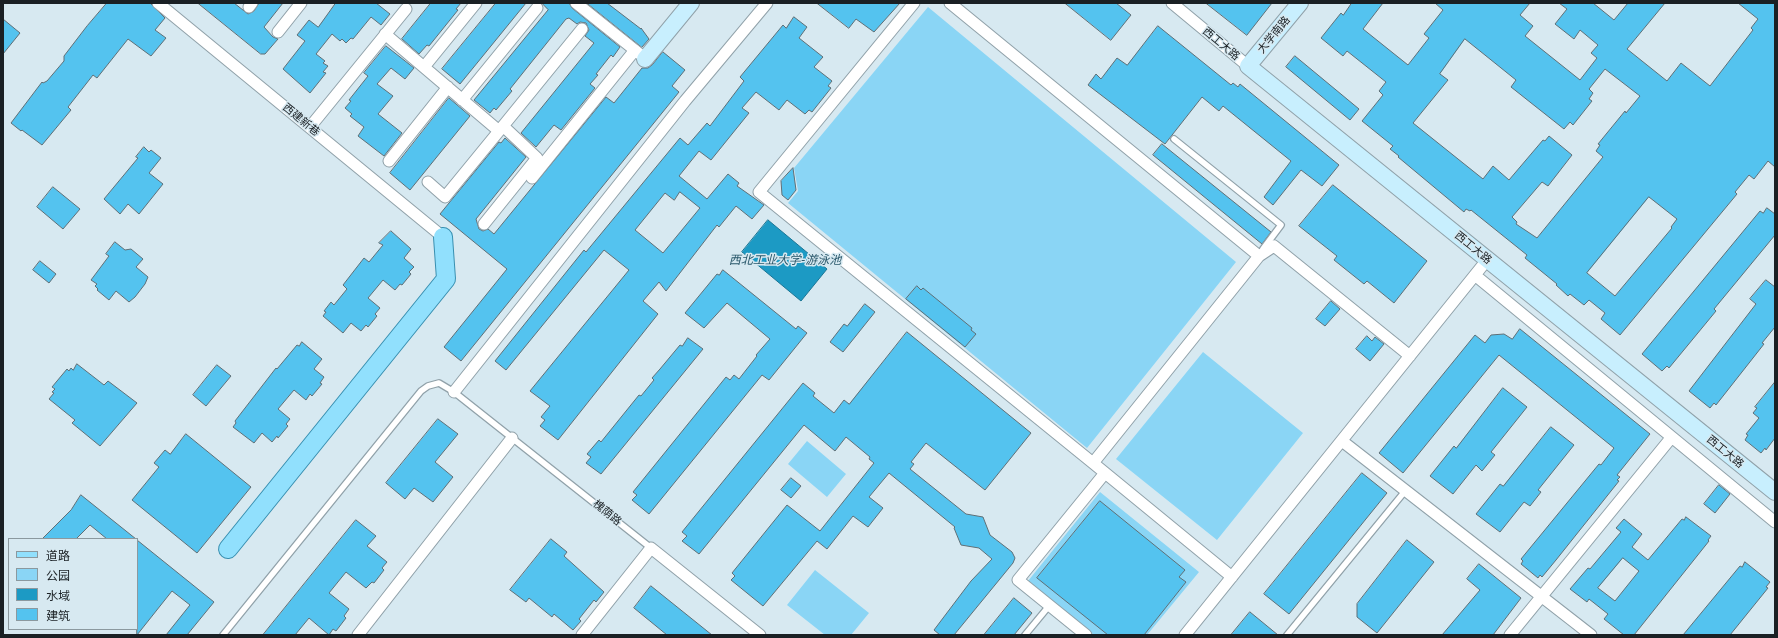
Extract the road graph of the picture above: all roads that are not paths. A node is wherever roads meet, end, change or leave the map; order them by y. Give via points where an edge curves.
1 (160, 3) edge
2 (301, 3) edge
3 (476, 3) edge
4 (576, 3) edge
5 (691, 3) edge
6 (767, 3) edge
7 (914, 3) edge
8 (950, 3) edge
9 (1172, 3) edge
10 (1300, 3) edge
11 (405, 5) edge
12 (537, 8) dead end
13 (582, 29) dead end
14 (278, 32) dead end
15 (385, 34) junction
16 (640, 55) junction
17 (1248, 66) junction
18 (424, 67) junction
19 (448, 87) junction
20 (462, 100) junction
21 (310, 127) junction
22 (501, 129) junction
23 (1174, 139) dead end
24 (389, 161) dead end
25 (532, 178) dead end
26 (428, 182) dead end
27 (484, 224) dead end
28 (443, 237) joint
29 (1259, 256) junction
30 (1487, 260) junction
31 (1476, 276) junction
32 (1410, 356) junction
33 (454, 392) junction
34 (512, 438) junction
35 (1671, 438) junction
36 (1342, 441) junction
37 (1094, 463) junction
38 (1105, 472) junction
39 (1406, 490) junction
40 (1775, 492) edge
41 (1775, 522) edge
42 (651, 548) junction
43 (228, 549) dead end
44 (1232, 577) junction
45 (1541, 596) junction
46 (1049, 606) junction
47 (224, 635) edge
48 (358, 635) edge
49 (582, 635) edge
50 (760, 635) edge
51 (1025, 635) edge
52 (1086, 635) edge
53 (1185, 635) edge
54 (1287, 635) edge
55 (1510, 635) edge
56 (1591, 635) edge

1 - 21 street, 西建新巷
2 - 14 street
3 - 18 street
4 - 16 street
5 - 16 street
6 - 33 street via 685,101
7 - 37 street via 759,192
8 - 29 street
9 - 17 street, 西工大路
10 - 17 street, 大学南路
11 - 15 street
12 - 20 street
13 - 22 street
15 - 18 street
15 - 21 street
16 - 25 street
17 - 30 street, 西工大路
18 - 19 street
19 - 20 street
19 - 24 street
20 - 22 street
21 - 28 street, 西建新巷
22 - 26 street via 445,197
22 - 27 street via 537,158
23 - 29 lane via 1281,225
28 - 43 main road via 446,279
29 - 32 street via 1274,246
29 - 37 street
30 - 31 street
30 - 40 street, 西工大路
31 - 32 street
31 - 35 street
32 - 36 street
33 - 34 lane, 槐荫路
33 - 47 lane, 槐荫路 via 439,383 421,391
34 - 42 lane, 槐荫路
34 - 48 street
35 - 41 street
35 - 45 street
36 - 39 street
36 - 44 street
37 - 38 street
38 - 44 street
38 - 46 street via 1018,580
39 - 45 street
39 - 54 lane
42 - 49 street
42 - 50 street, 槐荫路
44 - 53 street
45 - 55 street
45 - 56 street
46 - 51 lane
46 - 52 street

